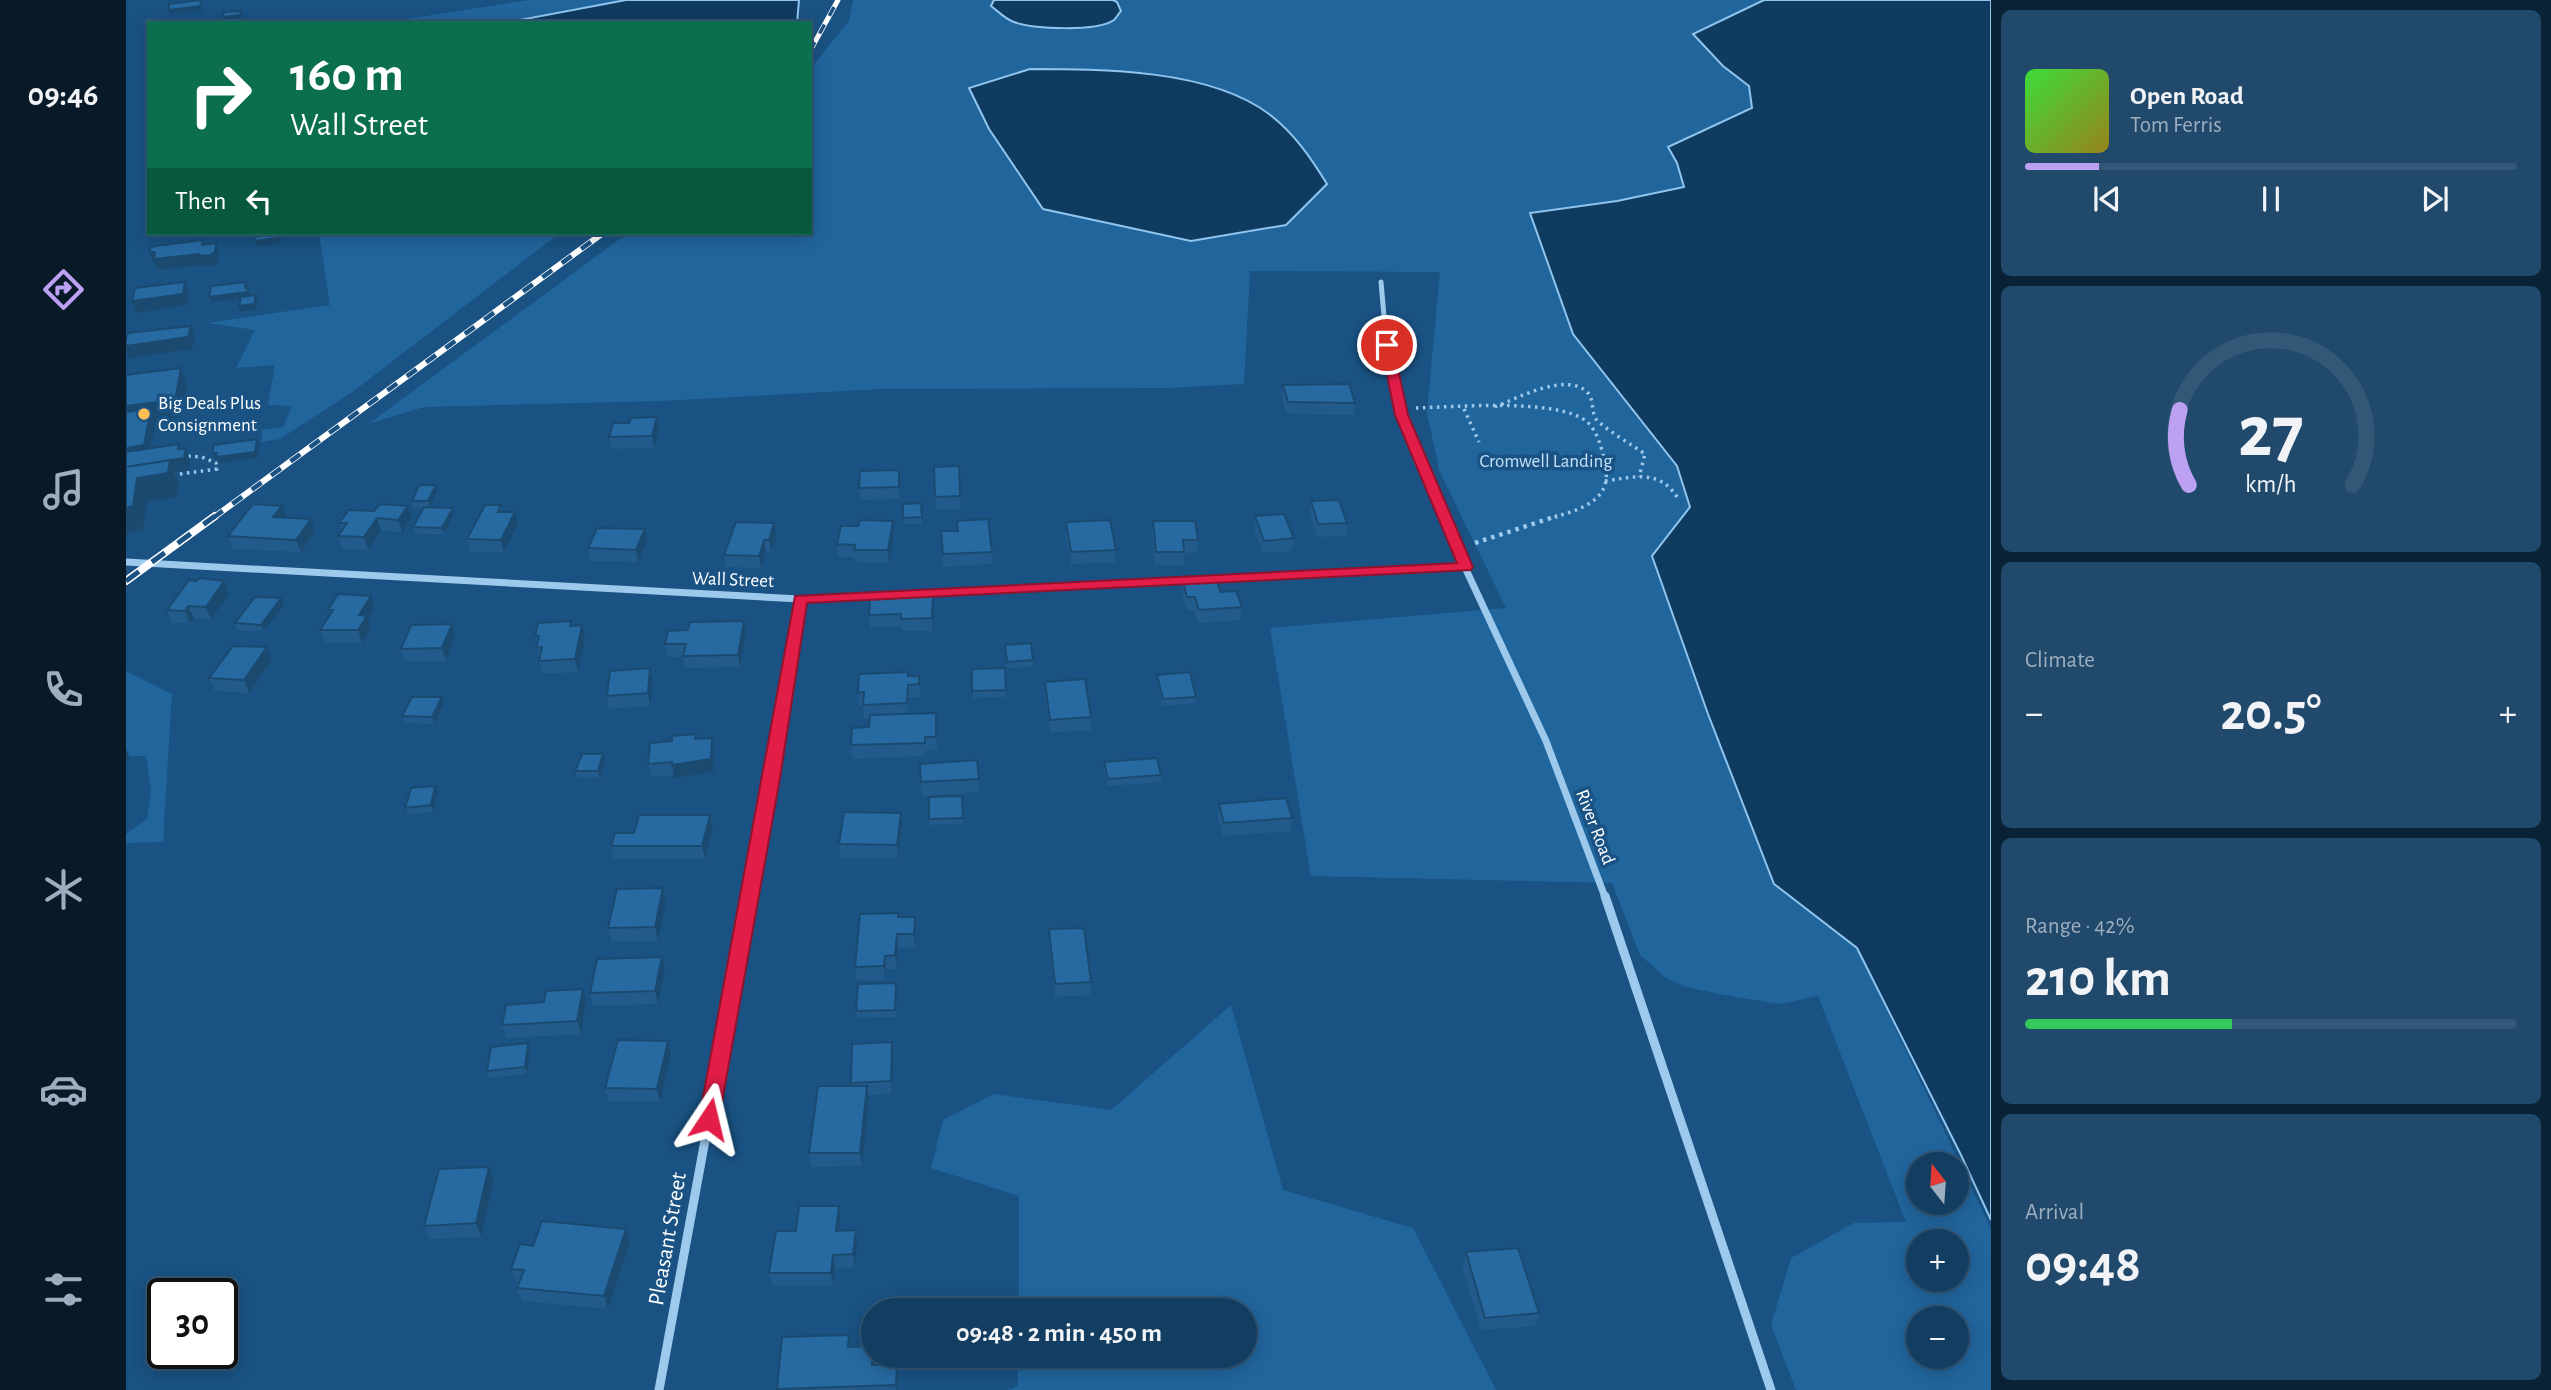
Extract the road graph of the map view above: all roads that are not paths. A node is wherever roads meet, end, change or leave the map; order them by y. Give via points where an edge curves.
1 (1381, 282) dead end
2 (126, 562) edge
3 (1466, 567) junction
4 (800, 599) junction
5 (659, 1390) edge
6 (1771, 1390) edge

1 - 3 street, River Road via 1399,407
2 - 4 street, Wall Street
3 - 4 street, Wall Street
3 - 6 street, River Road via 1545,739 1589,853
4 - 5 street, Pleasant Street via 772,778

